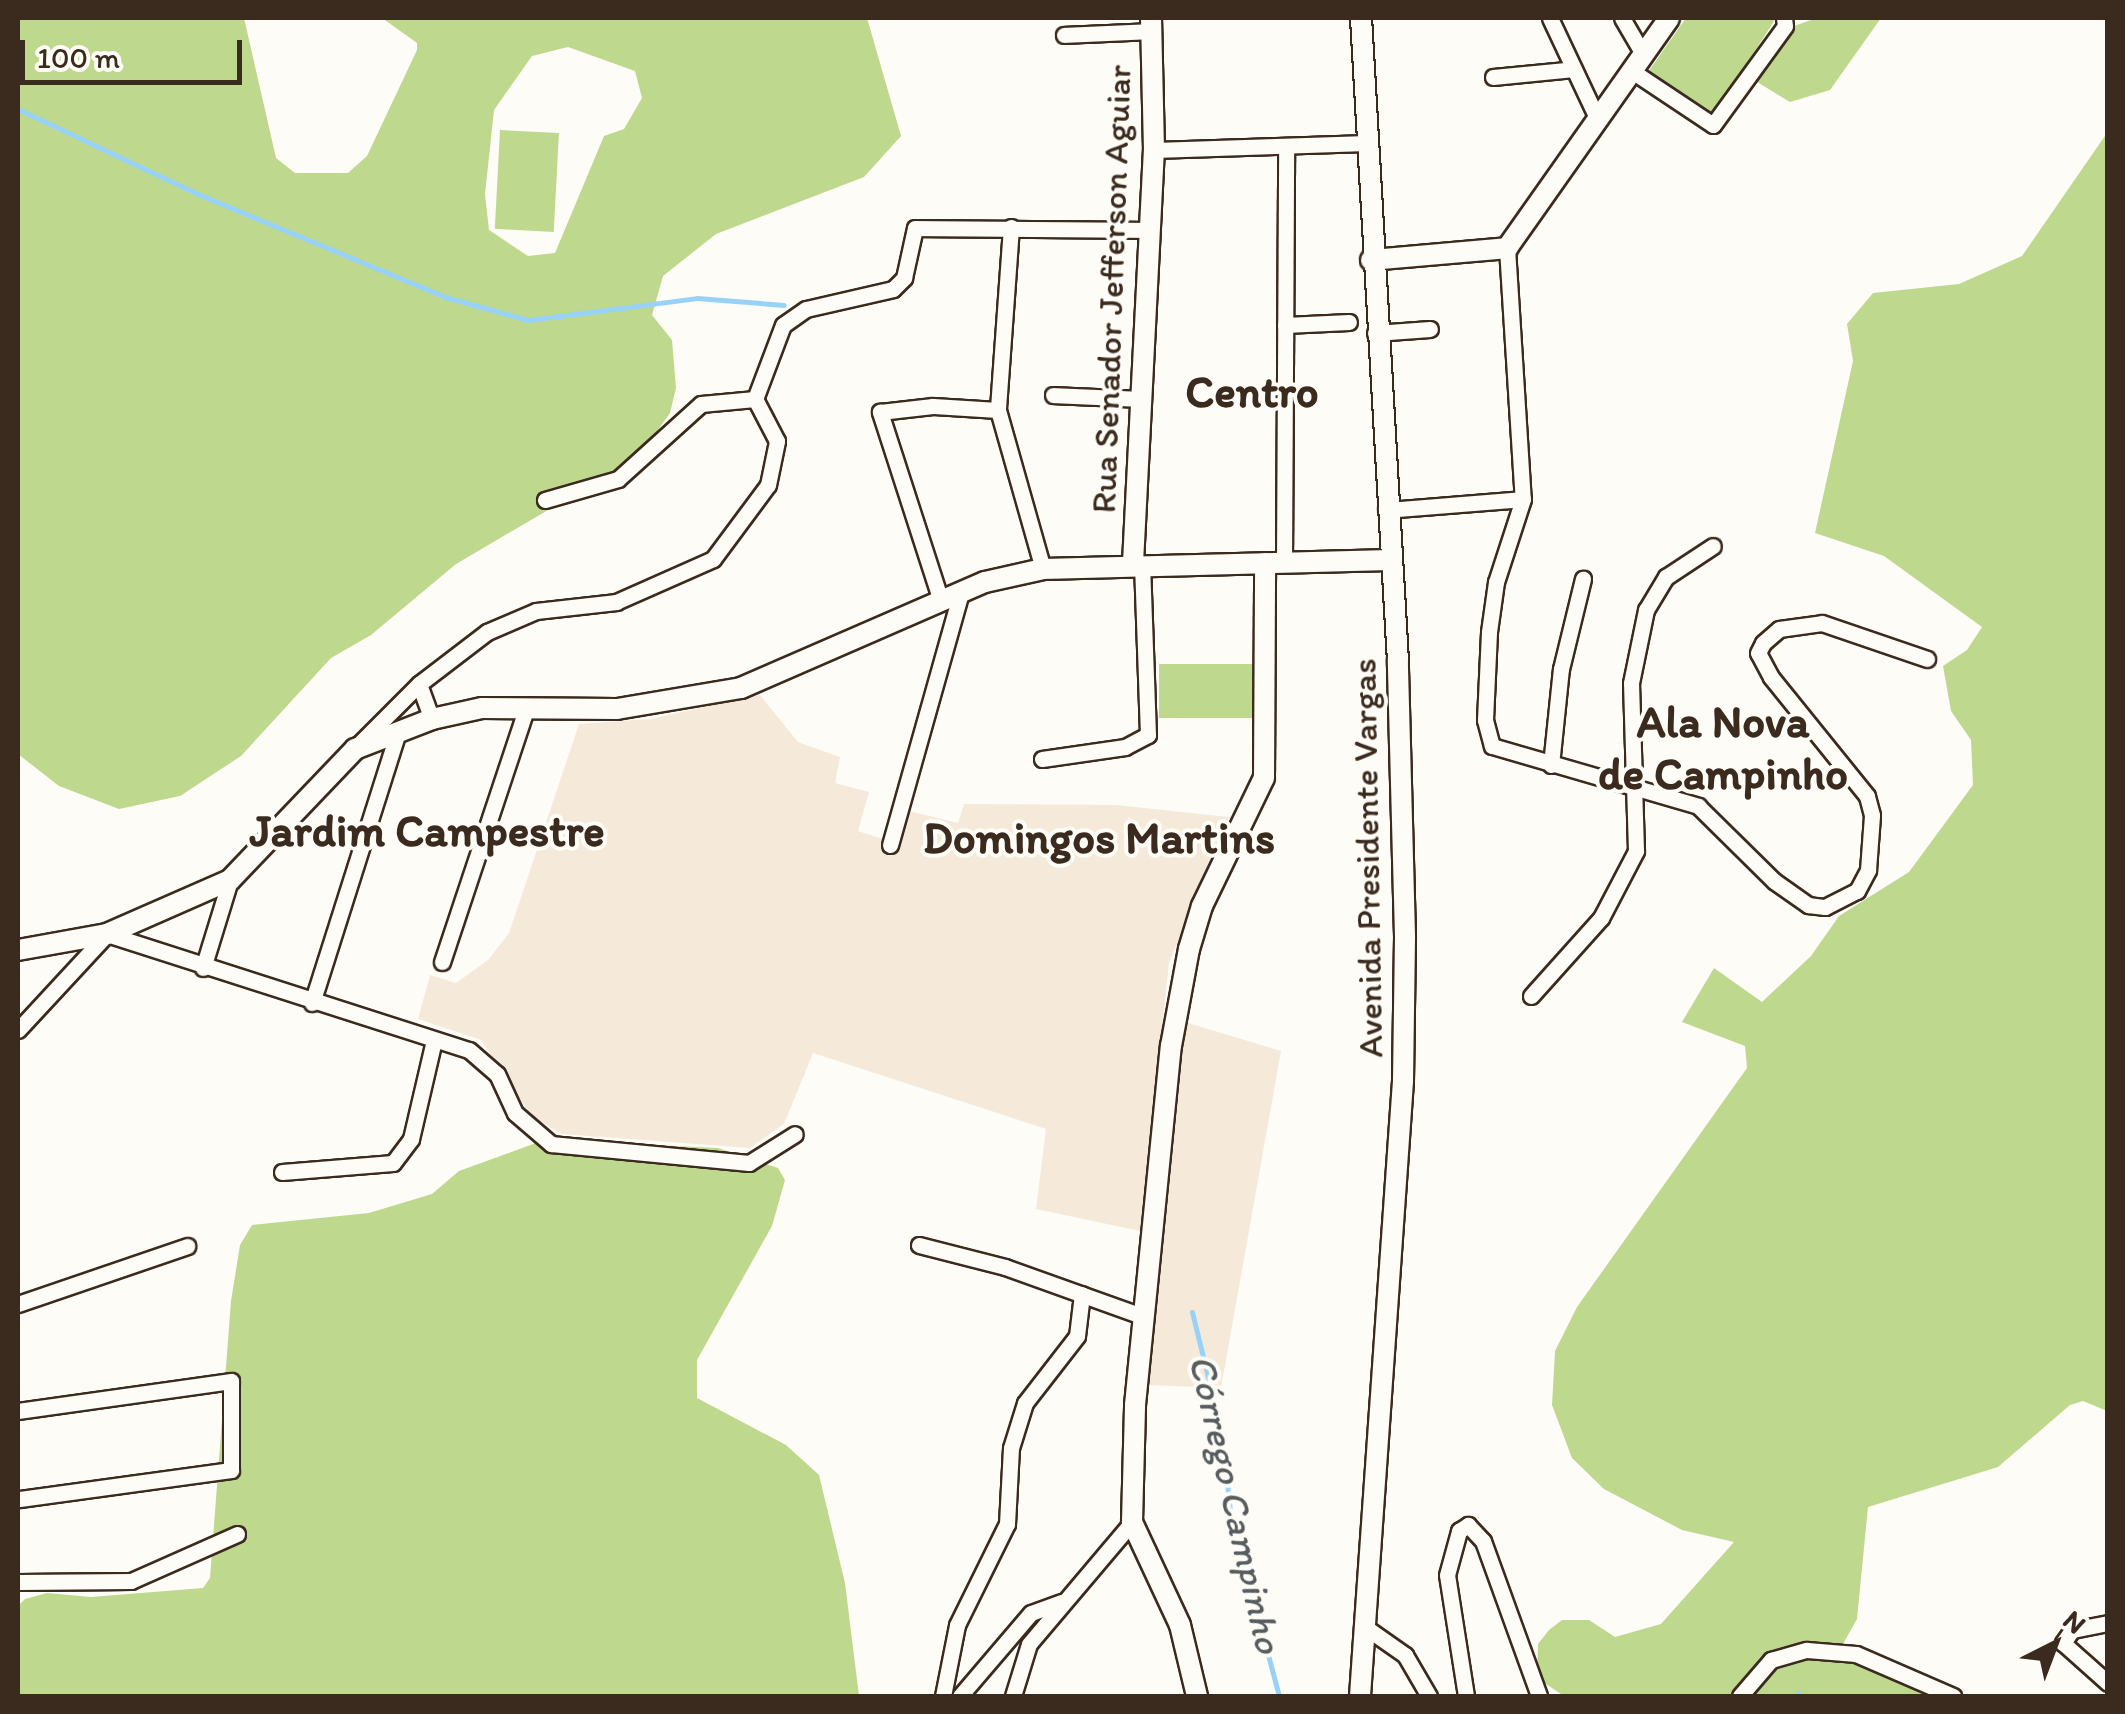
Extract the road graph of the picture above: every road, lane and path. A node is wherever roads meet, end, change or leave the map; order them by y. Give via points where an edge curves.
1 (1361, 18) edge
2 (1550, 18) edge
3 (1622, 18) edge
4 (1669, 18) edge
5 (1784, 18) edge
6 (1151, 24) edge
7 (1064, 35) dead end
8 (1638, 63) junction
9 (1574, 69) junction
10 (1493, 78) dead end
11 (1598, 120) junction
12 (1366, 142) junction
13 (1286, 146) junction
14 (1154, 150) junction
15 (1011, 227) junction
16 (1149, 230) junction
17 (1508, 248) junction
18 (1372, 260) junction
19 (1348, 322) dead end
20 (1285, 324) junction
21 (1430, 329) dead end
22 (1375, 332) junction
23 (1052, 395) dead end
24 (755, 399) junction
25 (1140, 399) junction
26 (998, 410) junction
27 (1522, 499) junction
28 (545, 500) dead end
29 (1386, 510) junction
30 (1713, 546) dead end
31 (1390, 560) junction
32 (1138, 563) junction
33 (1275, 563) junction
34 (1043, 569) junction
35 (1583, 579) dead end
36 (962, 592) junction
37 (941, 601) junction
38 (1927, 659) dead end
39 (419, 684) junction
40 (527, 707) junction
41 (432, 719) junction
42 (399, 730) junction
43 (356, 748) junction
44 (1042, 759) dead end
45 (1551, 765) junction
46 (1637, 787) junction
47 (890, 845) dead end
48 (230, 880) junction
49 (107, 934) junction
50 (18, 950) edge
51 (442, 962) dead end
52 (203, 968) junction
53 (1531, 996) dead end
54 (312, 1003) junction
55 (18, 1024) edge
56 (434, 1040) junction
57 (794, 1134) dead end
58 (282, 1172) dead end
59 (919, 1245) dead end
60 (187, 1246) dead end
61 (1082, 1294) junction
62 (18, 1304) edge
63 (1142, 1316) junction
64 (18, 1412) edge
65 (18, 1499) edge
66 (1132, 1522) junction
67 (238, 1534) dead end
68 (18, 1582) edge
69 (1062, 1602) junction
70 (2108, 1623) edge
71 (1365, 1627) junction
72 (2108, 1683) edge
73 (943, 1696) edge
74 (960, 1696) edge
75 (1013, 1696) edge
76 (1197, 1696) edge
77 (1360, 1696) edge
78 (1429, 1696) edge
79 (1466, 1696) edge
80 (1539, 1696) edge
81 (1740, 1696) edge
82 (1953, 1696) edge

1 - 12 main road, Avenida Presidente Vargas
2 - 9 street
3 - 8 street
4 - 8 main road
5 - 8 street via 1786,26 1713,125
6 - 7 street
6 - 14 main road, Rua Senador Jefferson Aguiar
8 - 11 main road
9 - 10 street
9 - 11 street
11 - 17 main road
12 - 13 street
12 - 18 main road, Avenida Presidente Vargas
13 - 14 street
13 - 20 street
14 - 16 main road, Rua Senador Jefferson Aguiar
15 - 16 street
15 - 24 street via 915,228 904,278 893,288 806,308 783,324
15 - 26 street
16 - 25 main road, Rua Senador Jefferson Aguiar
17 - 18 main road
17 - 27 street
18 - 22 main road, Avenida Presidente Vargas
19 - 20 street
20 - 33 street
21 - 22 street
22 - 29 main road, Avenida Presidente Vargas
23 - 25 street
24 - 28 street via 701,404 618,478
24 - 39 street via 777,440 768,485 713,559 616,602 514,619
25 - 32 main road, Rua Senador Jefferson Aguiar
26 - 34 street
26 - 37 street via 933,406 880,412
27 - 29 street
27 - 45 street via 1496,582 1485,720 1488,742 1497,749
29 - 31 main road, Avenida Presidente Vargas
30 - 46 street via 1666,577 1646,610 1631,682
31 - 33 main road
31 - 71 main road, Avenida Presidente Vargas via 1402,808 1403,1081
32 - 33 main road
32 - 34 main road
32 - 44 street via 1148,735 1125,747
33 - 63 main road via 1264,778 1189,950 1171,1046
34 - 36 main road
35 - 45 street via 1565,650
36 - 37 main road
36 - 47 street
37 - 40 main road via 741,688 617,710
38 - 46 street via 1822,624 1779,628 1758,653 1770,678 1867,796 1873,840 1868,870 1857,891 1840,901 1808,905 1760,868 1711,815
39 - 41 street
39 - 43 street
40 - 41 main road
40 - 51 street
41 - 42 main road
42 - 43 main road
42 - 54 street
43 - 48 main road
45 - 46 street
46 - 53 street via 1640,826 1626,874 1601,918
48 - 49 main road
48 - 52 street
49 - 50 main road
49 - 52 street
49 - 55 street
52 - 54 street
54 - 56 street
56 - 57 street via 486,1061 529,1128 569,1149 682,1153 748,1164
56 - 58 street via 411,1139 393,1163
59 - 61 street
60 - 62 street
61 - 63 street
61 - 73 street via 1078,1336 1025,1403 1011,1448 1007,1524 958,1625
63 - 66 main road
64 - 65 street via 230,1382 230,1470
66 - 69 street
66 - 76 main road via 1180,1626
67 - 68 street via 131,1581
69 - 74 street via 1031,1613
69 - 75 street via 1029,1644
70 - 72 street via 2072,1630 2063,1643
71 - 77 main road, Avenida Presidente Vargas
71 - 78 street via 1405,1654
79 - 80 street via 1448,1575 1458,1531 1468,1526 1484,1541
81 - 82 street via 1771,1660 1807,1650 1856,1654

